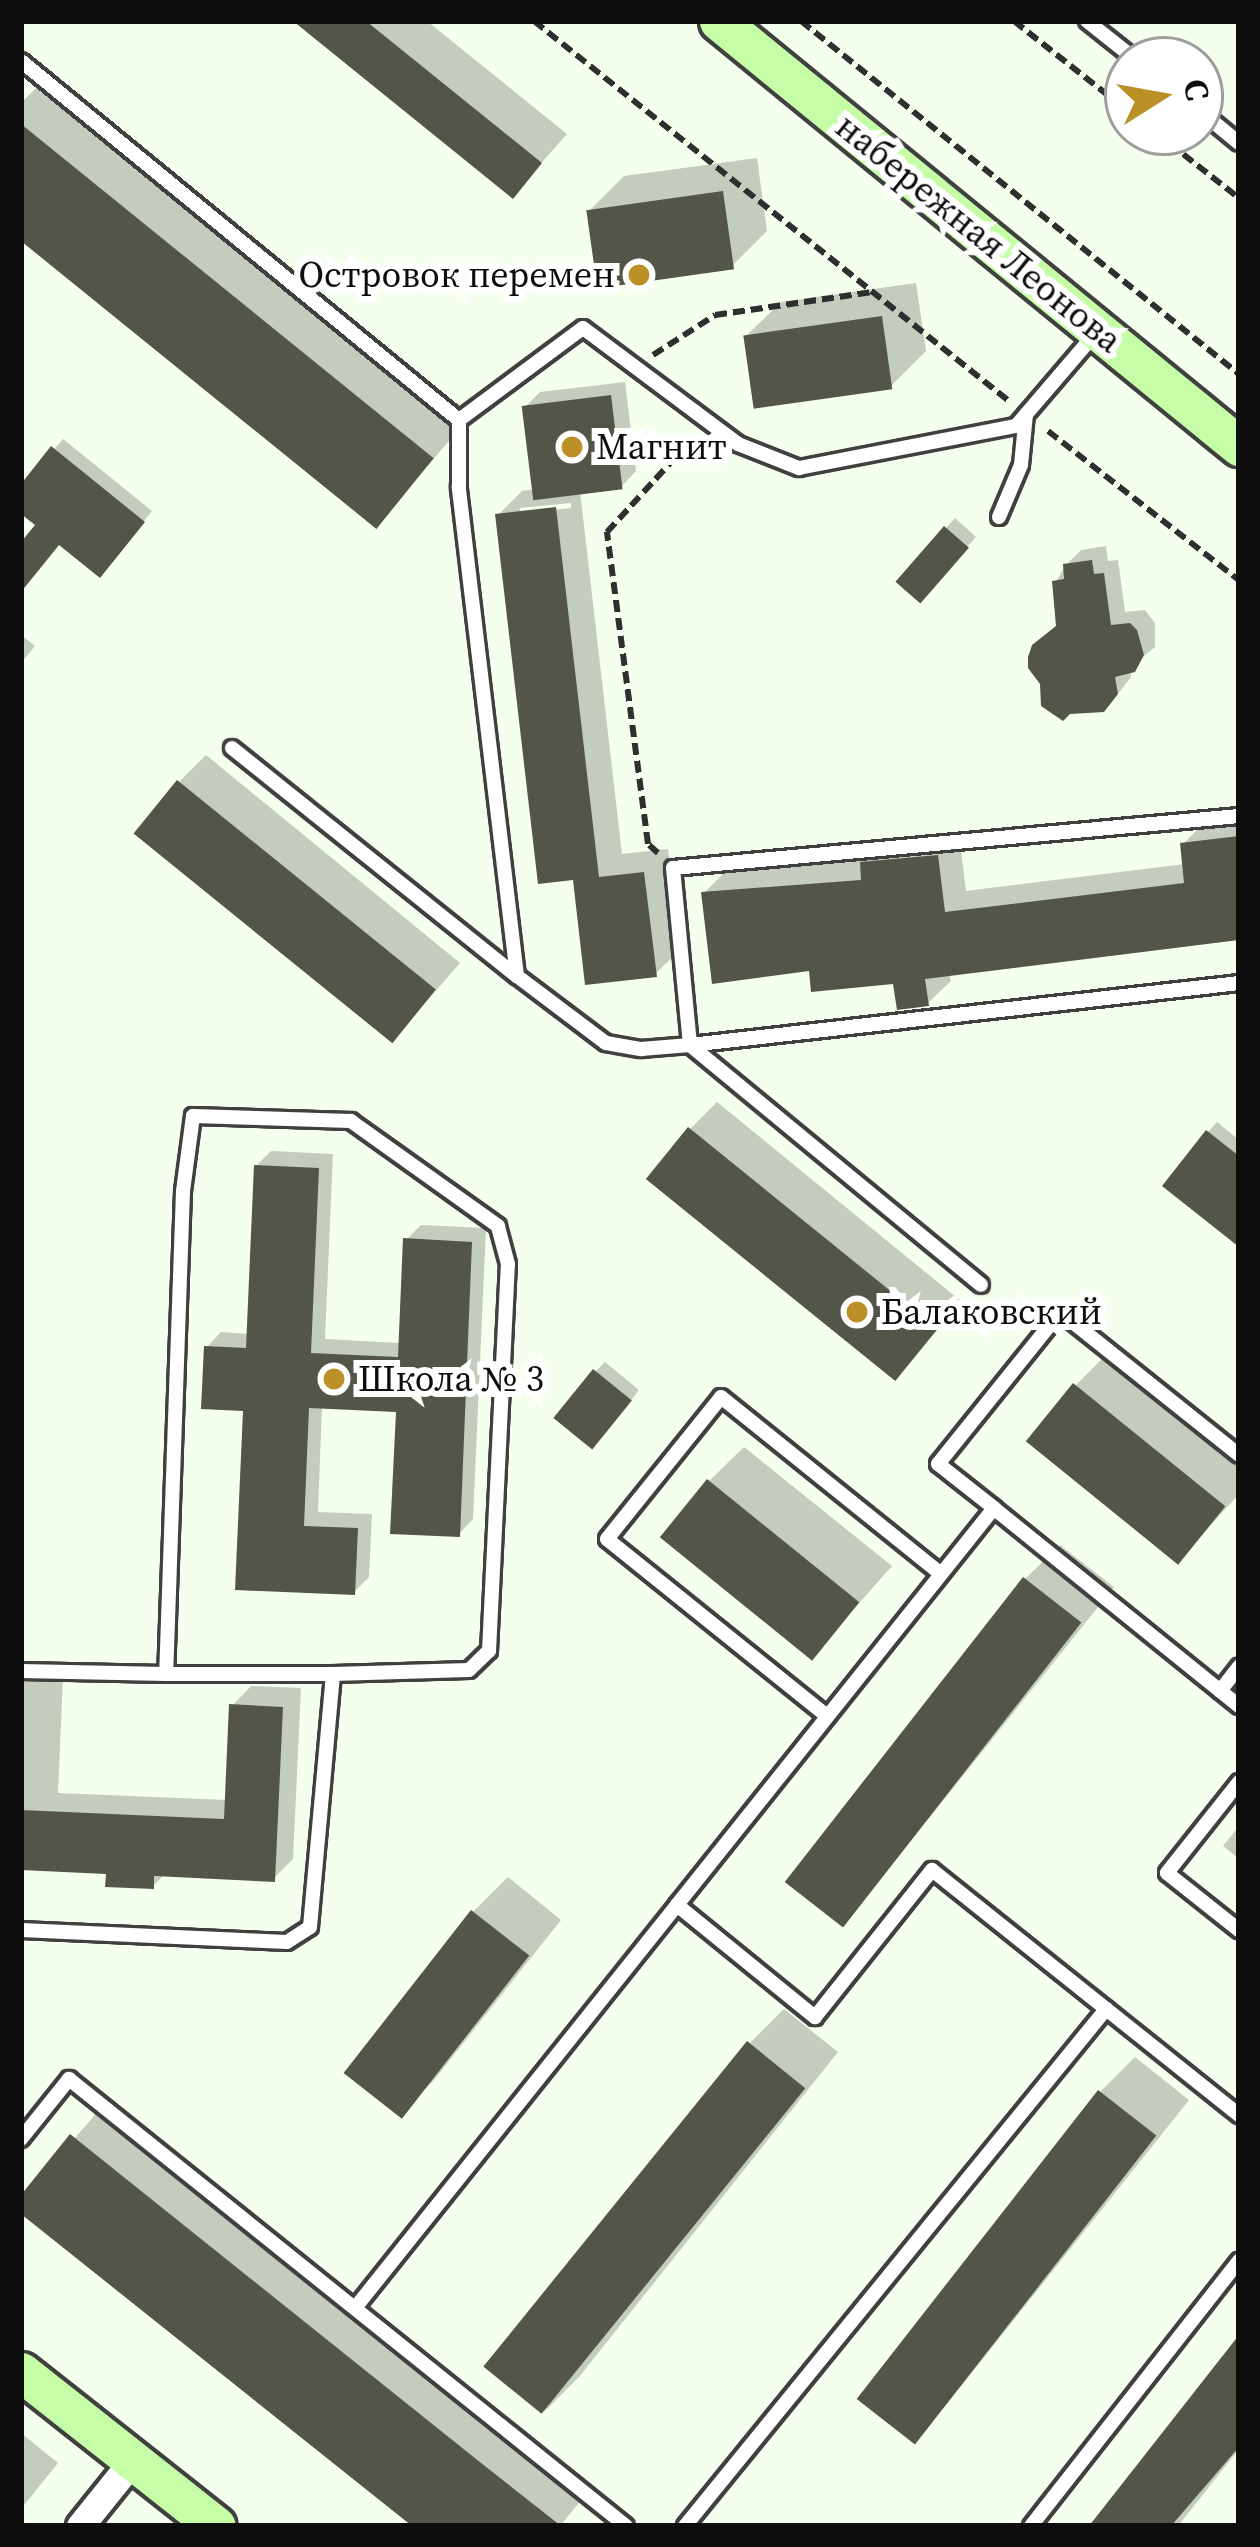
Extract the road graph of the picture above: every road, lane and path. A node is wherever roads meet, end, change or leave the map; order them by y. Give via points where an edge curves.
1 (534, 21) edge
2 (719, 21) edge
3 (801, 21) edge
4 (1014, 21) edge
5 (21, 61) edge
6 (1104, 92) edge
7 (1186, 156) edge
8 (1239, 198) edge
9 (873, 292) junction
10 (1099, 330) junction
11 (634, 366) junction
12 (1239, 374) edge
13 (1026, 414) junction
14 (459, 420) junction
15 (707, 422) junction
16 (1239, 446) edge
17 (999, 517) dead end
18 (1239, 580) edge
19 (232, 748) dead end
20 (1239, 816) edge
21 (673, 868) junction
22 (518, 976) junction
23 (1239, 983) edge
24 (690, 1045) junction
25 (981, 1285) dead end
26 (1239, 1455) edge
27 (994, 1508) junction
28 (941, 1574) junction
29 (1239, 1667) edge
30 (21, 1671) edge
31 (166, 1673) junction
32 (333, 1674) junction
33 (1220, 1690) junction
34 (1239, 1706) edge
35 (827, 1716) junction
36 (1239, 1782) edge
37 (677, 1905) junction
38 (21, 1930) edge
39 (1239, 1930) edge
40 (1106, 2008) junction
41 (1239, 2115) edge
42 (21, 2139) edge
43 (1239, 2261) edge
44 (355, 2308) junction
45 (21, 2372) edge
46 (133, 2460) junction
47 (80, 2526) edge
48 (216, 2526) edge
49 (626, 2526) edge
50 (685, 2526) edge
51 (1030, 2526) edge

1 - 9 path
2 - 10 main road, набережная Леонова
3 - 12 path
4 - 6 path
5 - 14 lane
7 - 8 path
9 - 11 path via 715,315
9 - 13 path
10 - 13 lane
10 - 16 main road, набережная Леонова
11 - 14 lane via 584,328
11 - 15 lane
13 - 15 lane via 1016,426 799,468 737,444
13 - 17 lane via 1021,465
13 - 18 path
14 - 22 lane via 459,486
15 - 21 path via 607,532 648,844
19 - 22 lane
20 - 21 lane
21 - 24 lane
22 - 24 lane via 605,1042
23 - 24 lane
24 - 25 lane
26 - 27 lane via 1060,1312 938,1464
27 - 28 lane
27 - 33 lane
28 - 35 lane
28 - 35 lane via 721,1397 621,1521 607,1539
29 - 33 lane
30 - 31 lane
31 - 32 lane
31 - 32 lane via 183,1191 193,1116 351,1121 498,1226 508,1264 489,1651 469,1670
32 - 38 lane via 310,1927 287,1942
33 - 34 lane
35 - 37 lane
36 - 39 lane via 1167,1873
37 - 40 lane via 815,2017 932,1870
37 - 44 lane
40 - 41 lane
40 - 50 lane
42 - 44 lane via 69,2079
43 - 51 lane
44 - 49 lane
45 - 46 main road
46 - 47 street
46 - 48 main road

